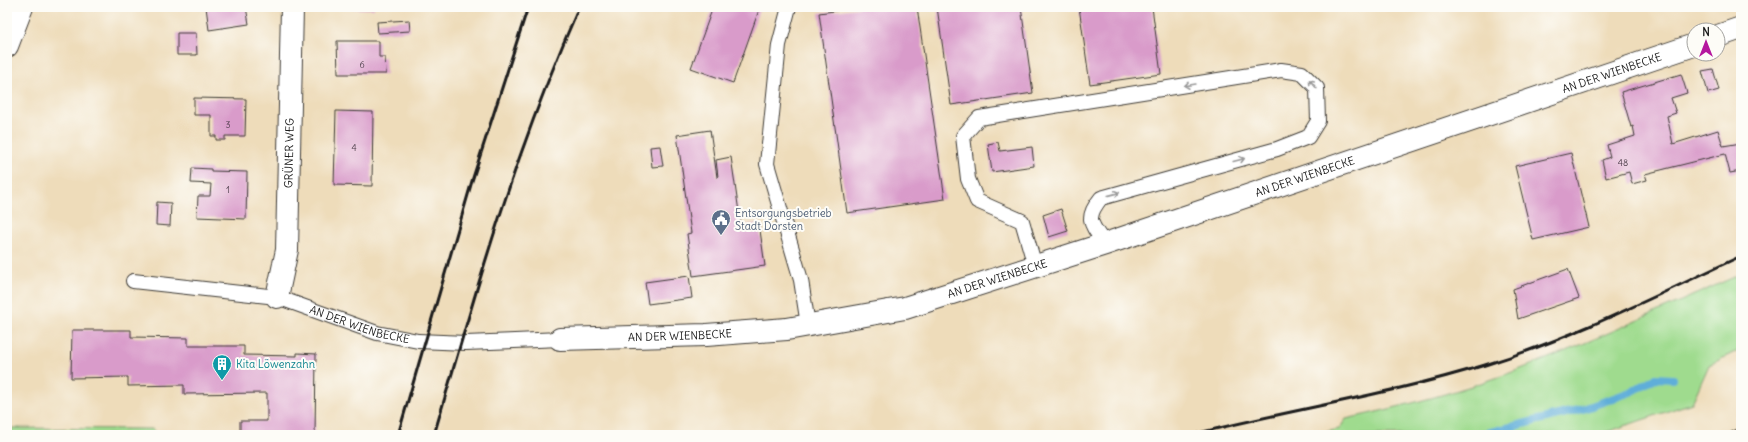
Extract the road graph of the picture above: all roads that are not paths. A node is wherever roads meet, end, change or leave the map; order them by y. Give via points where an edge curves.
1 (22, 7) edge
2 (292, 7) edge
3 (789, 7) edge
4 (1741, 28) edge
5 (1726, 33) edge
6 (7, 46) edge
7 (1686, 48) edge
8 (1105, 244) junction
9 (1036, 266) junction
10 (133, 281) dead end
11 (277, 297) junction
12 (808, 325) junction
13 (560, 339) joint

1 - 6 street
2 - 11 street, GRÜNER WEG via 287,250
3 - 12 lane via 779,45 767,164 801,280
4 - 5 street
7 - 8 street, AN DER WIENBECKE
8 - 9 street, AN DER WIENBECKE
8 -> 9 lane via 1091,224 1091,210 1101,198 1277,149 1308,137 1318,121 1317,88 1302,73 1281,70 979,118 963,136 968,179 977,201 1022,221
9 - 12 street, AN DER WIENBECKE via 905,308
10 - 11 lane, AN DER WIENBECKE
11 - 13 lane, AN DER WIENBECKE via 377,333 418,341 466,344
12 - 13 street, AN DER WIENBECKE via 706,335

